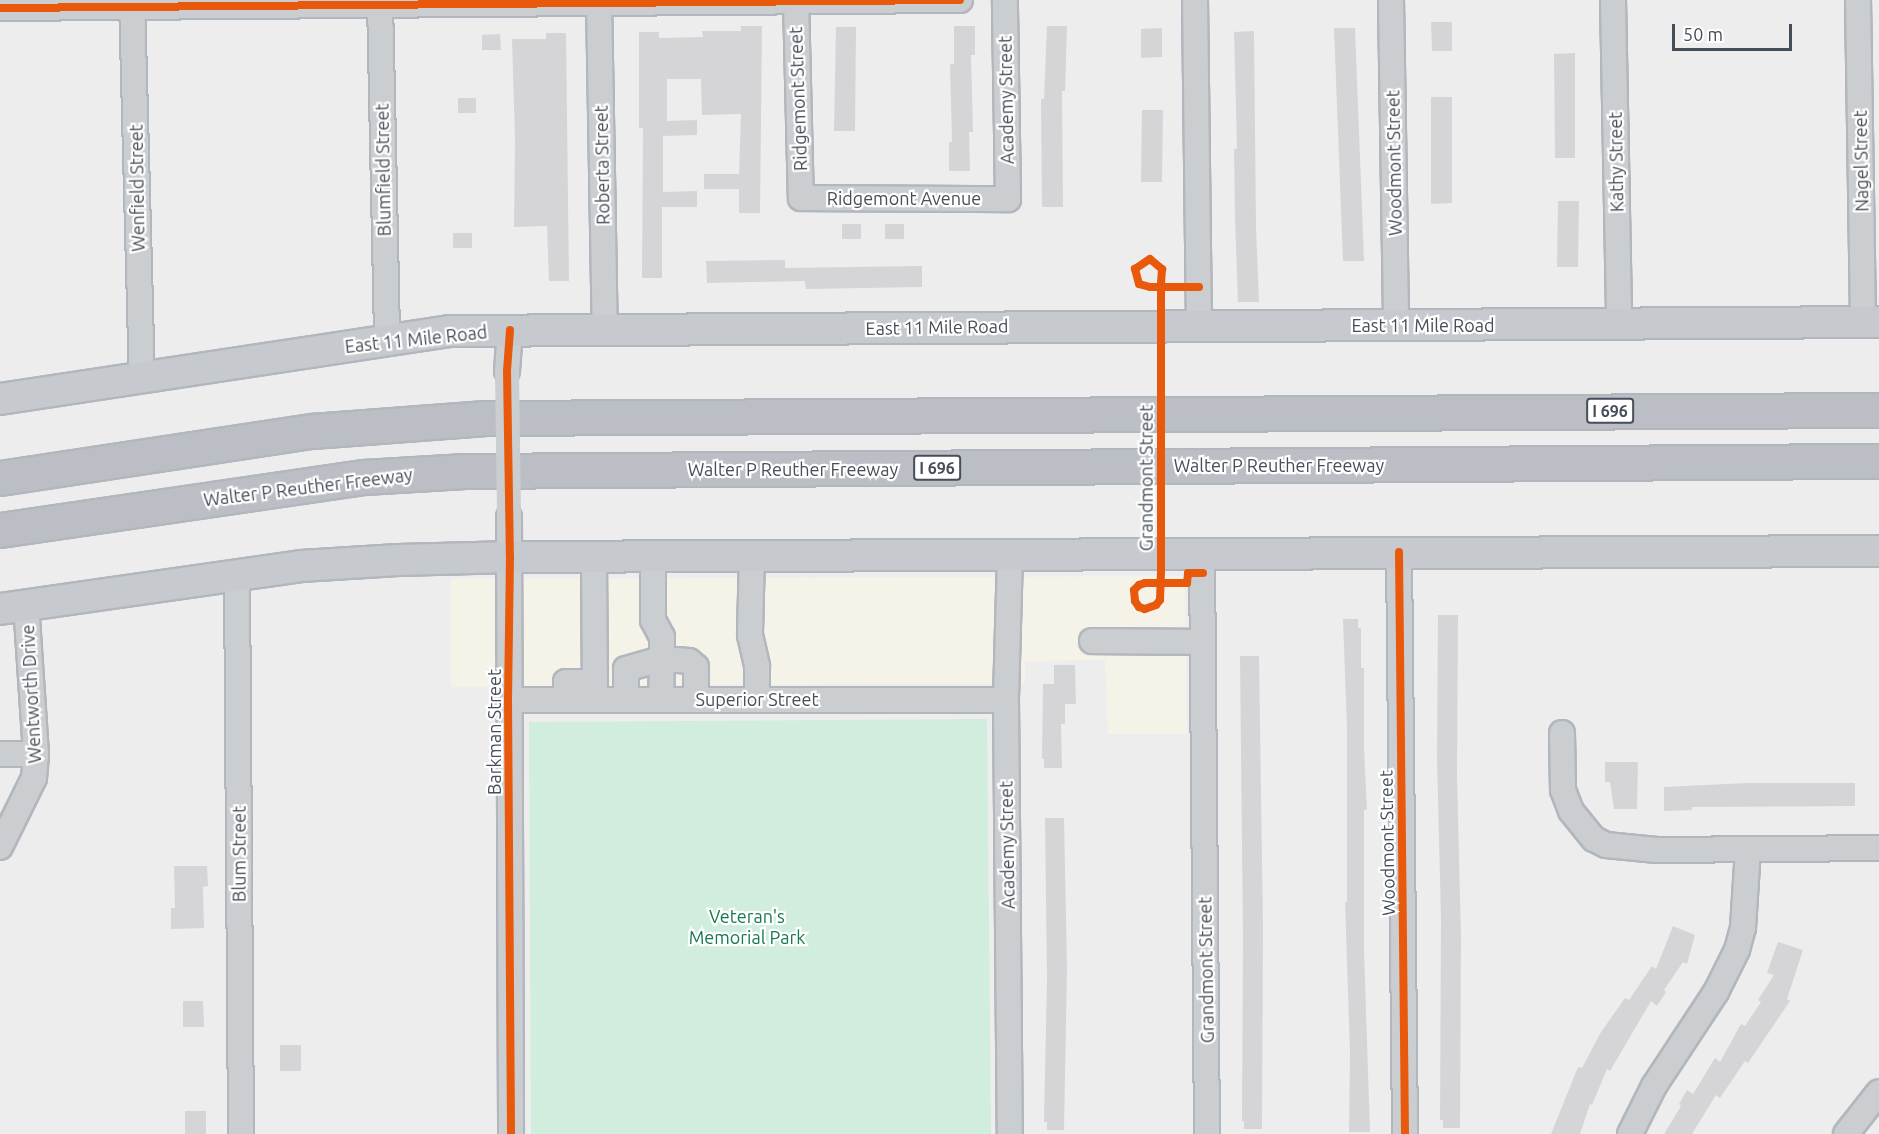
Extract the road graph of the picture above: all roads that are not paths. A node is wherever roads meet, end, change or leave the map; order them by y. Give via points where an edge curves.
1 (960, 0) edge
2 (1005, 0) edge
3 (1195, 0) edge
4 (1391, 0) edge
5 (1613, 0) edge
6 (1858, 0) edge
7 (796, 1) edge
8 (599, 2) edge
9 (132, 3) edge
10 (380, 3) edge
11 (0, 8) edge
12 (801, 198) joint
13 (1008, 199) joint
14 (1871, 322) edge
15 (1619, 323) junction
16 (1199, 325) junction
17 (1396, 325) junction
18 (510, 330) junction
19 (605, 331) junction
20 (387, 340) junction
21 (142, 376) junction
22 (0, 399) edge
23 (1879, 410) edge
24 (1879, 461) edge
25 (0, 478) edge
26 (0, 530) edge
27 (1879, 550) edge
28 (1399, 552) junction
29 (1203, 554) junction
30 (1010, 555) junction
31 (653, 556) junction
32 (752, 556) junction
33 (510, 557) junction
34 (594, 557) junction
35 (237, 575) junction
36 (13, 607) edge
37 (1092, 640) dead end
38 (1203, 642) junction
39 (662, 659) junction
40 (595, 691) junction
41 (626, 699) junction
42 (696, 699) junction
43 (757, 699) junction
44 (508, 700) junction
45 (661, 700) junction
46 (1006, 700) junction
47 (1562, 733) dead end
48 (0, 754) edge
49 (36, 754) junction
50 (0, 848) edge
51 (1879, 848) edge
52 (1748, 849) junction
53 (1879, 1092) edge
54 (241, 1134) edge
55 (511, 1134) edge
56 (1010, 1134) edge
57 (1207, 1134) edge
58 (1405, 1134) edge
59 (1630, 1134) edge
60 (1846, 1134) edge

1 - 7 street
2 - 13 street, Academy Street
3 - 16 street
4 - 17 street, Woodmont Street
5 - 15 street, Kathy Street
6 - 14 street, Nagel Street
7 - 8 street
7 - 12 street, Ridgemont Street
8 - 10 street
8 - 19 street, Roberta Street
9 - 10 street
9 - 11 street
9 - 21 street, Wenfield Street
10 - 20 street, Blumfield Street
12 - 13 street, Ridgemont Avenue
14 - 15 main road, East 11 Mile Road
15 - 17 main road, East 11 Mile Road
16 - 17 main road, East 11 Mile Road
16 - 19 main road, East 11 Mile Road
18 - 19 main road, East 11 Mile Road
18 - 20 main road, East 11 Mile Road
18 - 33 street, Barkman Street, bridge
20 - 21 main road, East 11 Mile Road
21 - 22 main road, East 11 Mile Road
23 - 25 highway, I 696 via 486,418 312,431
24 - 26 highway, Walter P Reuther Freeway / I 696 via 465,471 364,477
27 - 28 main road
28 - 29 main road
28 - 58 street, Woodmont Street
29 - 30 main road
29 - 38 street, Grandmont Street
30 - 32 main road
30 - 46 street, Academy Street
31 - 32 main road
31 - 34 main road
31 - 39 street via 653,620 662,637
32 - 43 street via 750,635 757,666
33 - 34 main road
33 - 35 main road via 355,562
33 - 44 street, Barkman Street
34 - 40 street
35 - 36 main road
35 - 54 street, Blum Street
36 - 49 street, Wentworth Drive
37 - 38 street
38 - 57 street, Grandmont Street
39 - 41 street via 626,669
39 - 42 street via 689,661 696,667
39 - 45 street
40 - 41 street, Superior Street
40 - 44 street, Superior Street via 566,700
41 - 45 street, Superior Street
42 - 43 street, Superior Street
42 - 45 street, Superior Street
43 - 46 street, Superior Street
44 - 55 street, Barkman Street
46 - 56 street, Academy Street
47 - 52 street via 1563,790 1571,811 1594,839 1624,849
48 - 49 street
49 - 50 street, Wentworth Drive via 34,778
51 - 52 street
52 - 59 street via 1743,928 1737,950 1716,992 1654,1086
53 - 60 street

